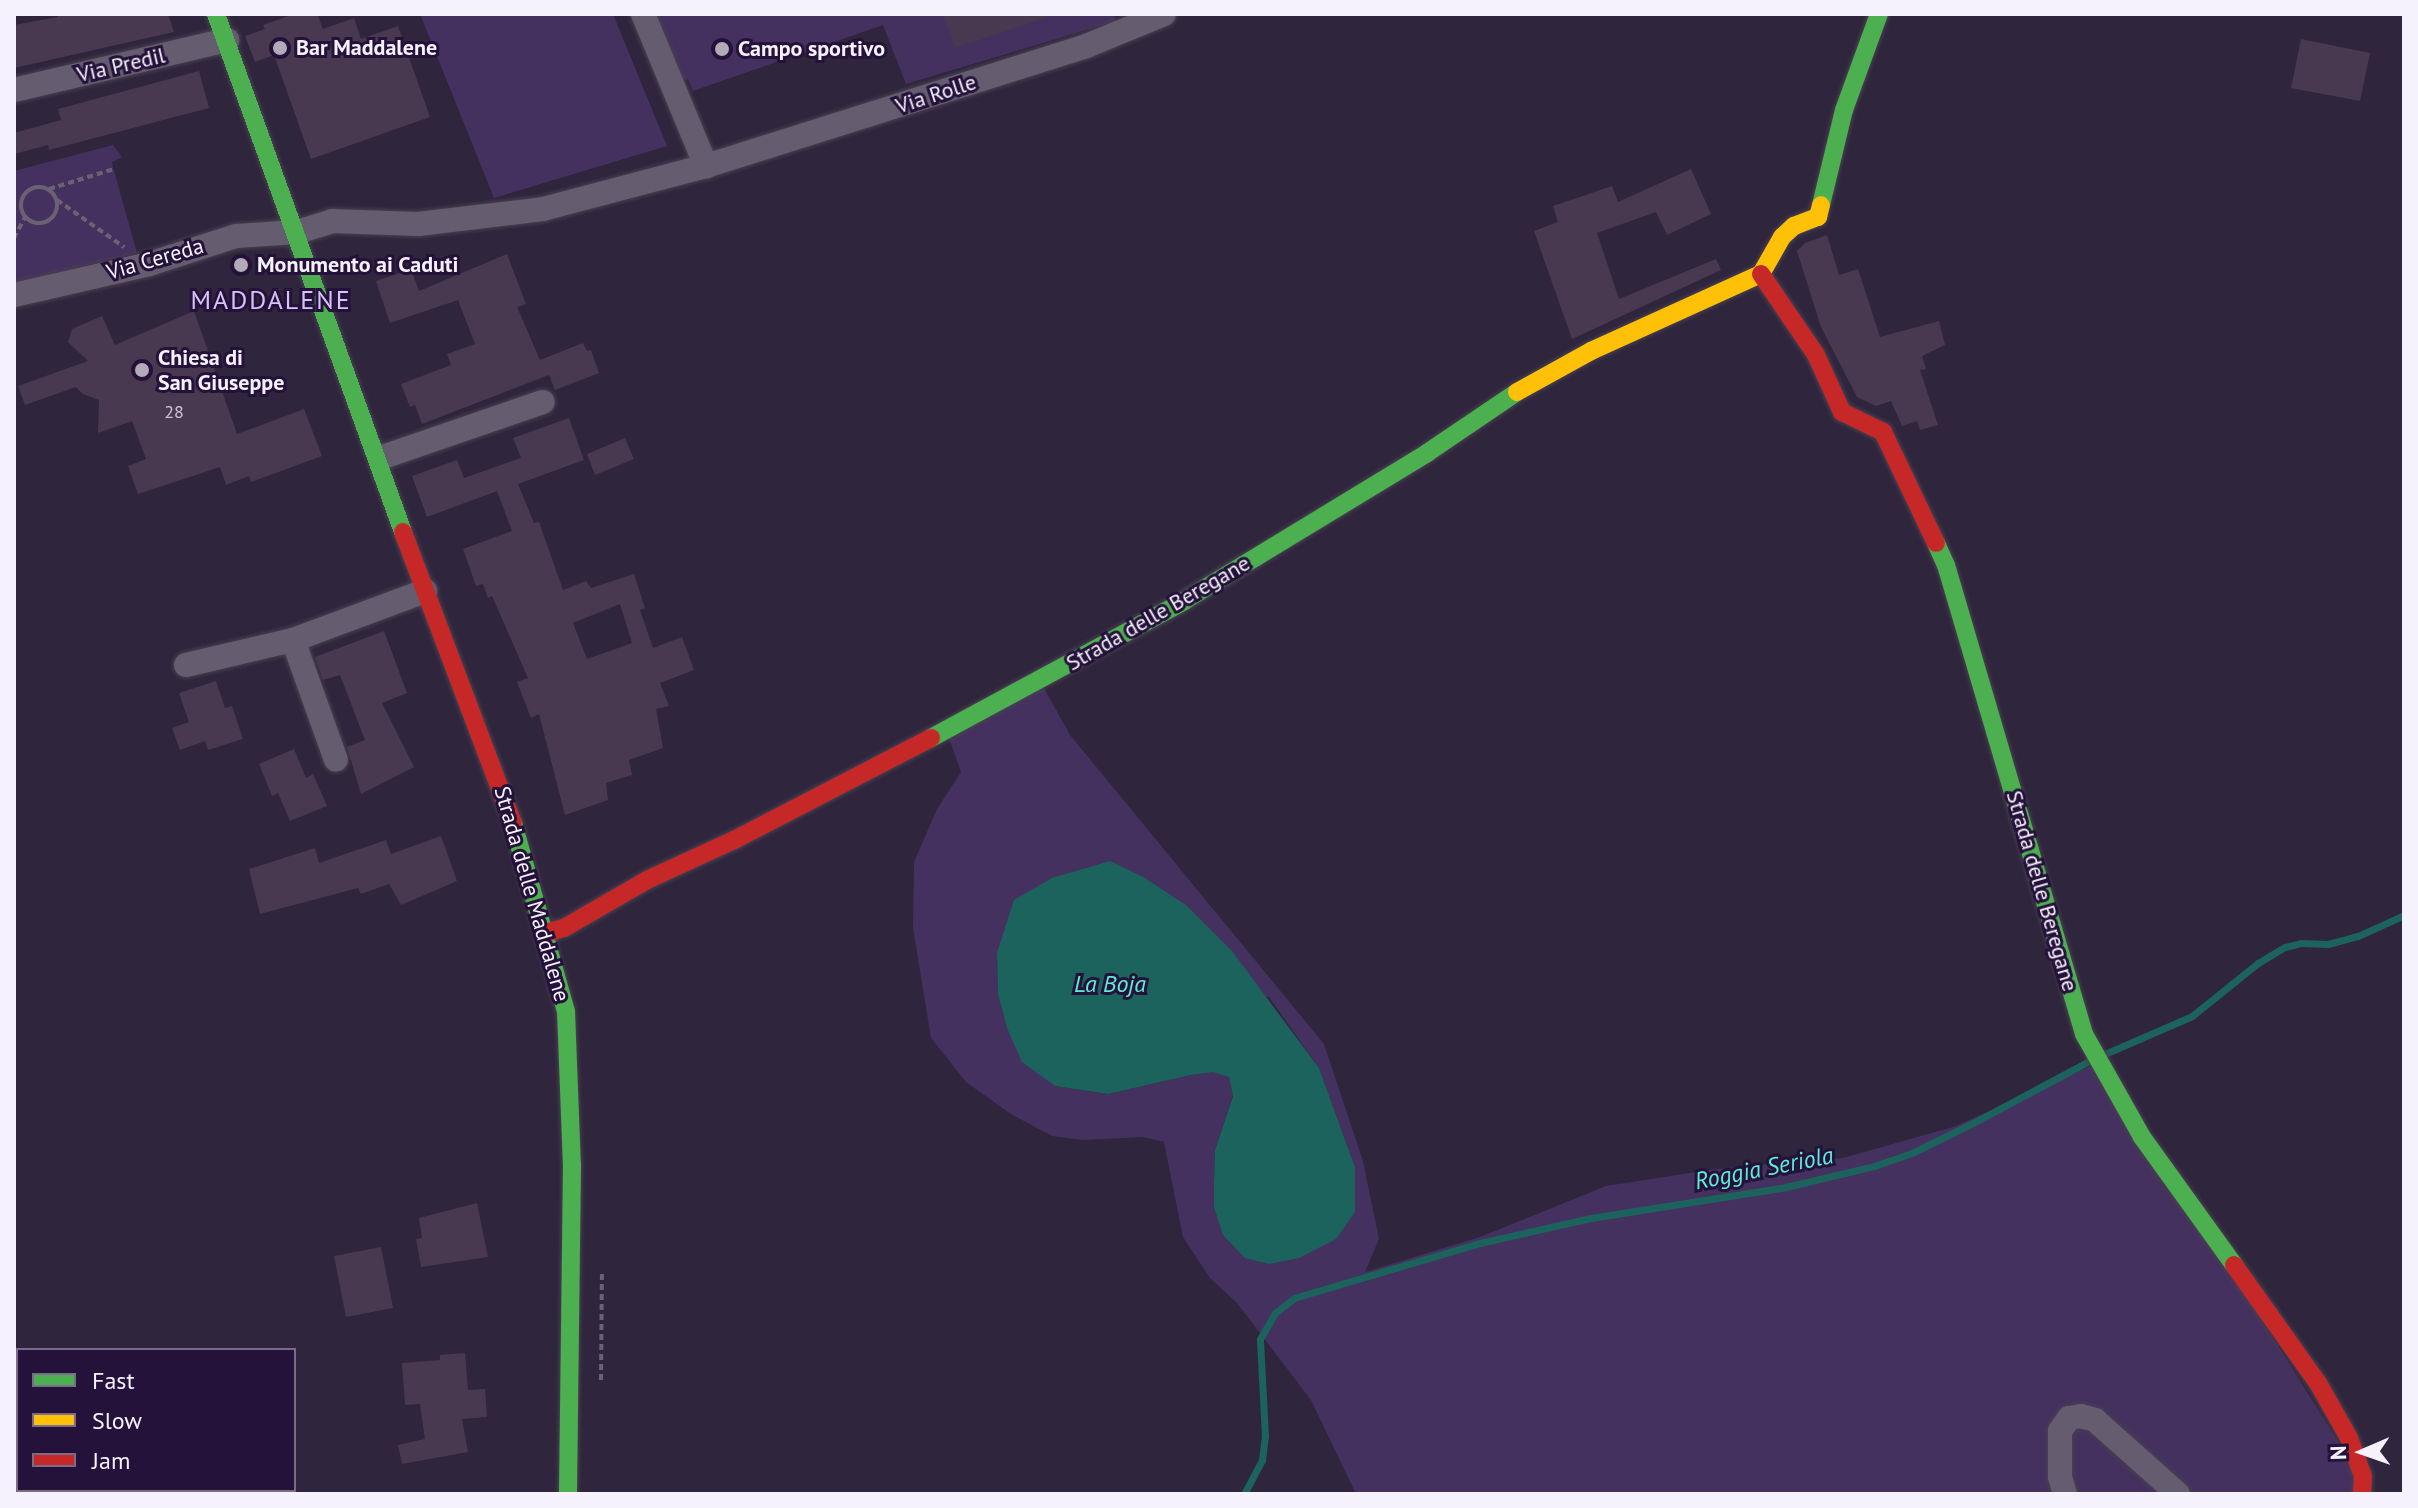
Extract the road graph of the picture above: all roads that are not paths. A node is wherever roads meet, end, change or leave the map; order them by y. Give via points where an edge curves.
1 (216, 14) edge
2 (643, 14) edge
3 (1164, 14) edge
4 (1879, 14) edge
5 (227, 40) junction
6 (14, 90) edge
7 (706, 166) junction
8 (297, 232) junction
9 (1761, 274) junction
10 (14, 295) edge
11 (543, 402) dead end
12 (380, 458) junction
13 (425, 591) junction
14 (293, 640) junction
15 (186, 665) dead end
16 (336, 760) dead end
17 (545, 933) junction
18 (568, 1494) edge
19 (2065, 1494) edge
20 (2178, 1494) edge
21 (2362, 1494) edge

1 - 5 street, Strada delle Maddalene
2 - 7 street
3 - 7 street, Via Rolle via 1086,46
4 - 9 street via 1844,110 1818,217 1782,237
5 - 6 street, Via Predil
5 - 8 street, Strada delle Maddalene
7 - 8 street, Via Rolle via 543,209 418,224 332,221
8 - 10 street, Via Cereda via 236,236 149,264
8 - 12 street, Strada delle Maddalene
9 - 17 street, Strada delle Beregane via 1591,351 1503,400 1252,560 1040,681 647,880 564,928
9 - 21 street, Strada delle Beregane via 1816,355 1842,412 1883,432 1946,565 2080,1019 2096,1055 2142,1137 2318,1383 2349,1438 2363,1476
11 - 12 street
12 - 13 street, Strada delle Maddalene
13 - 14 street
13 - 17 street, Strada delle Maddalene via 507,802
14 - 15 street
14 - 16 street
17 - 18 street, Strada delle Maddalene via 566,1011 572,1165
19 - 20 street via 2060,1431 2069,1418 2081,1416 2095,1420

